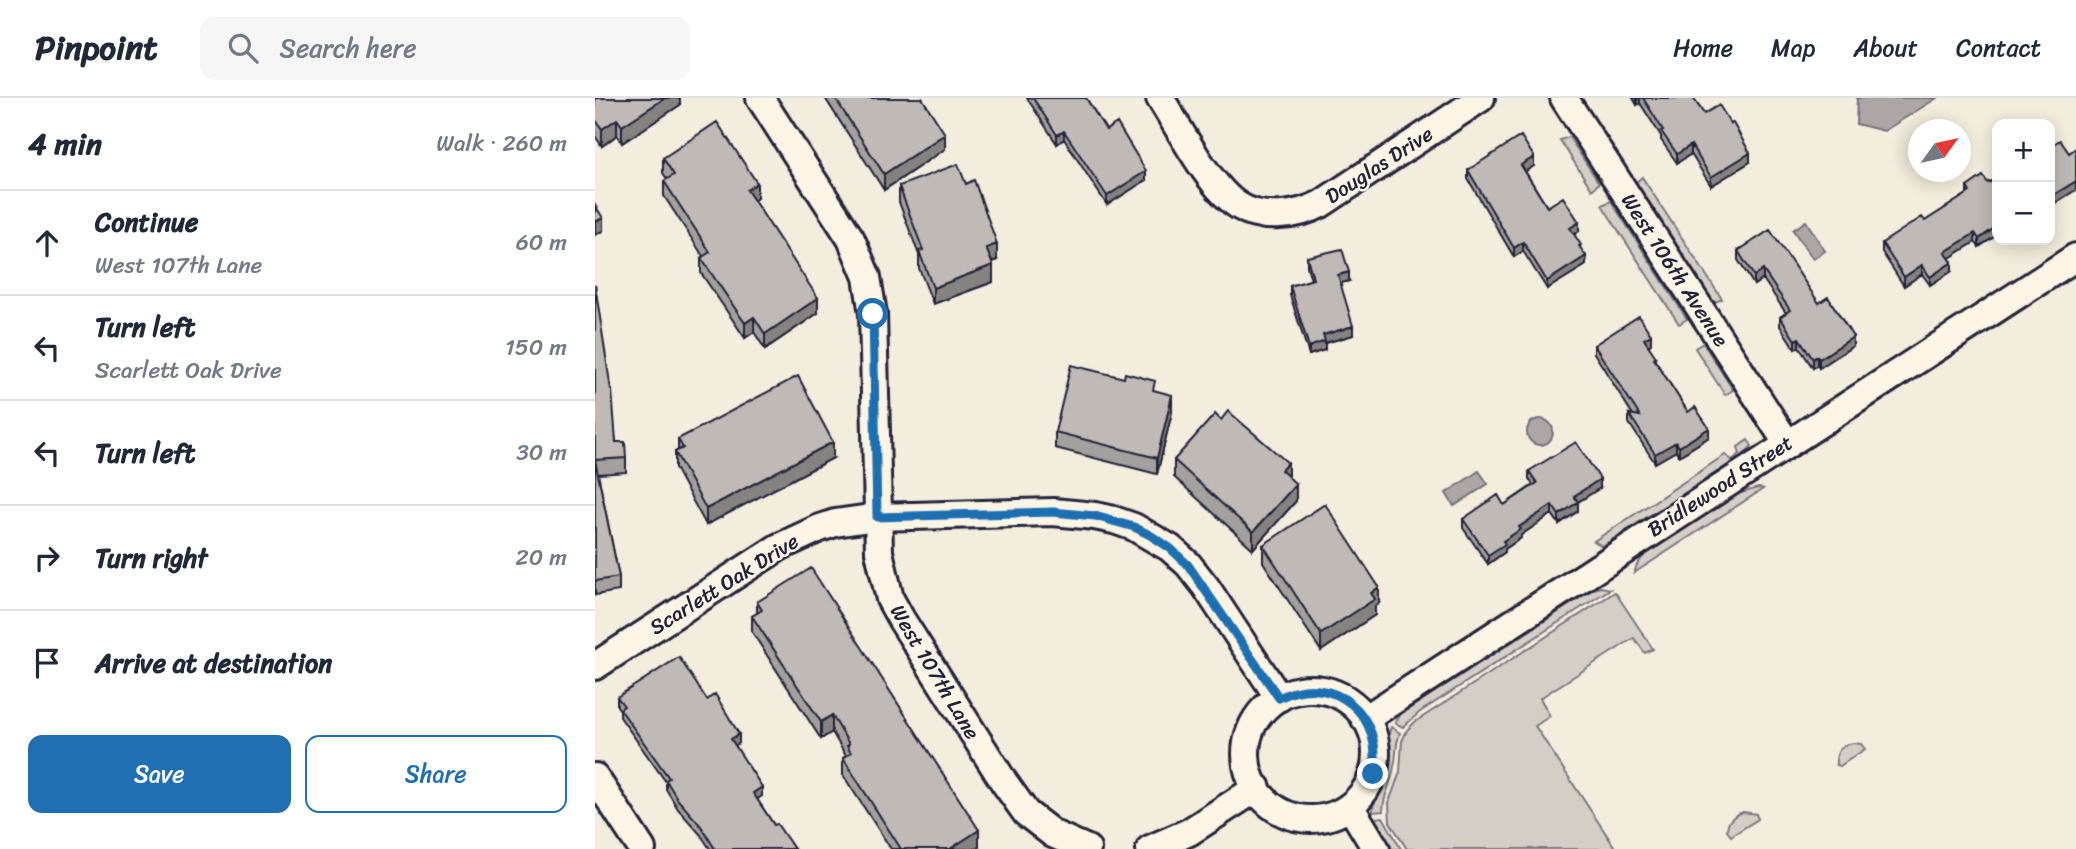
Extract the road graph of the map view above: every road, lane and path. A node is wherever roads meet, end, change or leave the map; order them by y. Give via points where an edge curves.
1 (760, 98) edge
2 (1160, 98) edge
3 (1481, 98) edge
4 (1564, 98) edge
5 (2076, 257) edge
6 (1787, 443) junction
7 (877, 517) junction
8 (595, 666) edge
9 (1279, 698) junction
10 (1365, 719) junction
11 (595, 777) edge
12 (1257, 788) junction
13 (1350, 806) junction
14 (642, 849) edge
15 (1087, 849) edge
16 (1150, 849) edge
17 (1376, 849) edge

1 - 7 street, West 107th Lane via 851,239 867,277 873,314
2 - 3 street, Douglas Drive via 1225,195 1241,208 1272,216 1303,213 1321,204
4 - 6 street, West 106th Avenue
5 - 6 street, Bridlewood Street
6 - 10 street, Bridlewood Street
7 - 8 street, Scarlett Oak Drive via 835,523 792,539
7 - 9 street, Scarlett Oak Drive via 1053,512 1095,516 1134,527 1170,548 1188,565
7 - 15 street, West 107th Lane via 879,552 890,599 974,736 1026,813 1053,834
9 - 10 street via 1302,690 1326,691 1348,701
9 - 12 street via 1260,715 1249,738 1248,764
10 - 13 street via 1375,741 1375,766 1366,789
11 - 14 street
12 - 13 street via 1275,807 1299,818 1326,817
12 - 16 street via 1189,832
13 - 17 street

